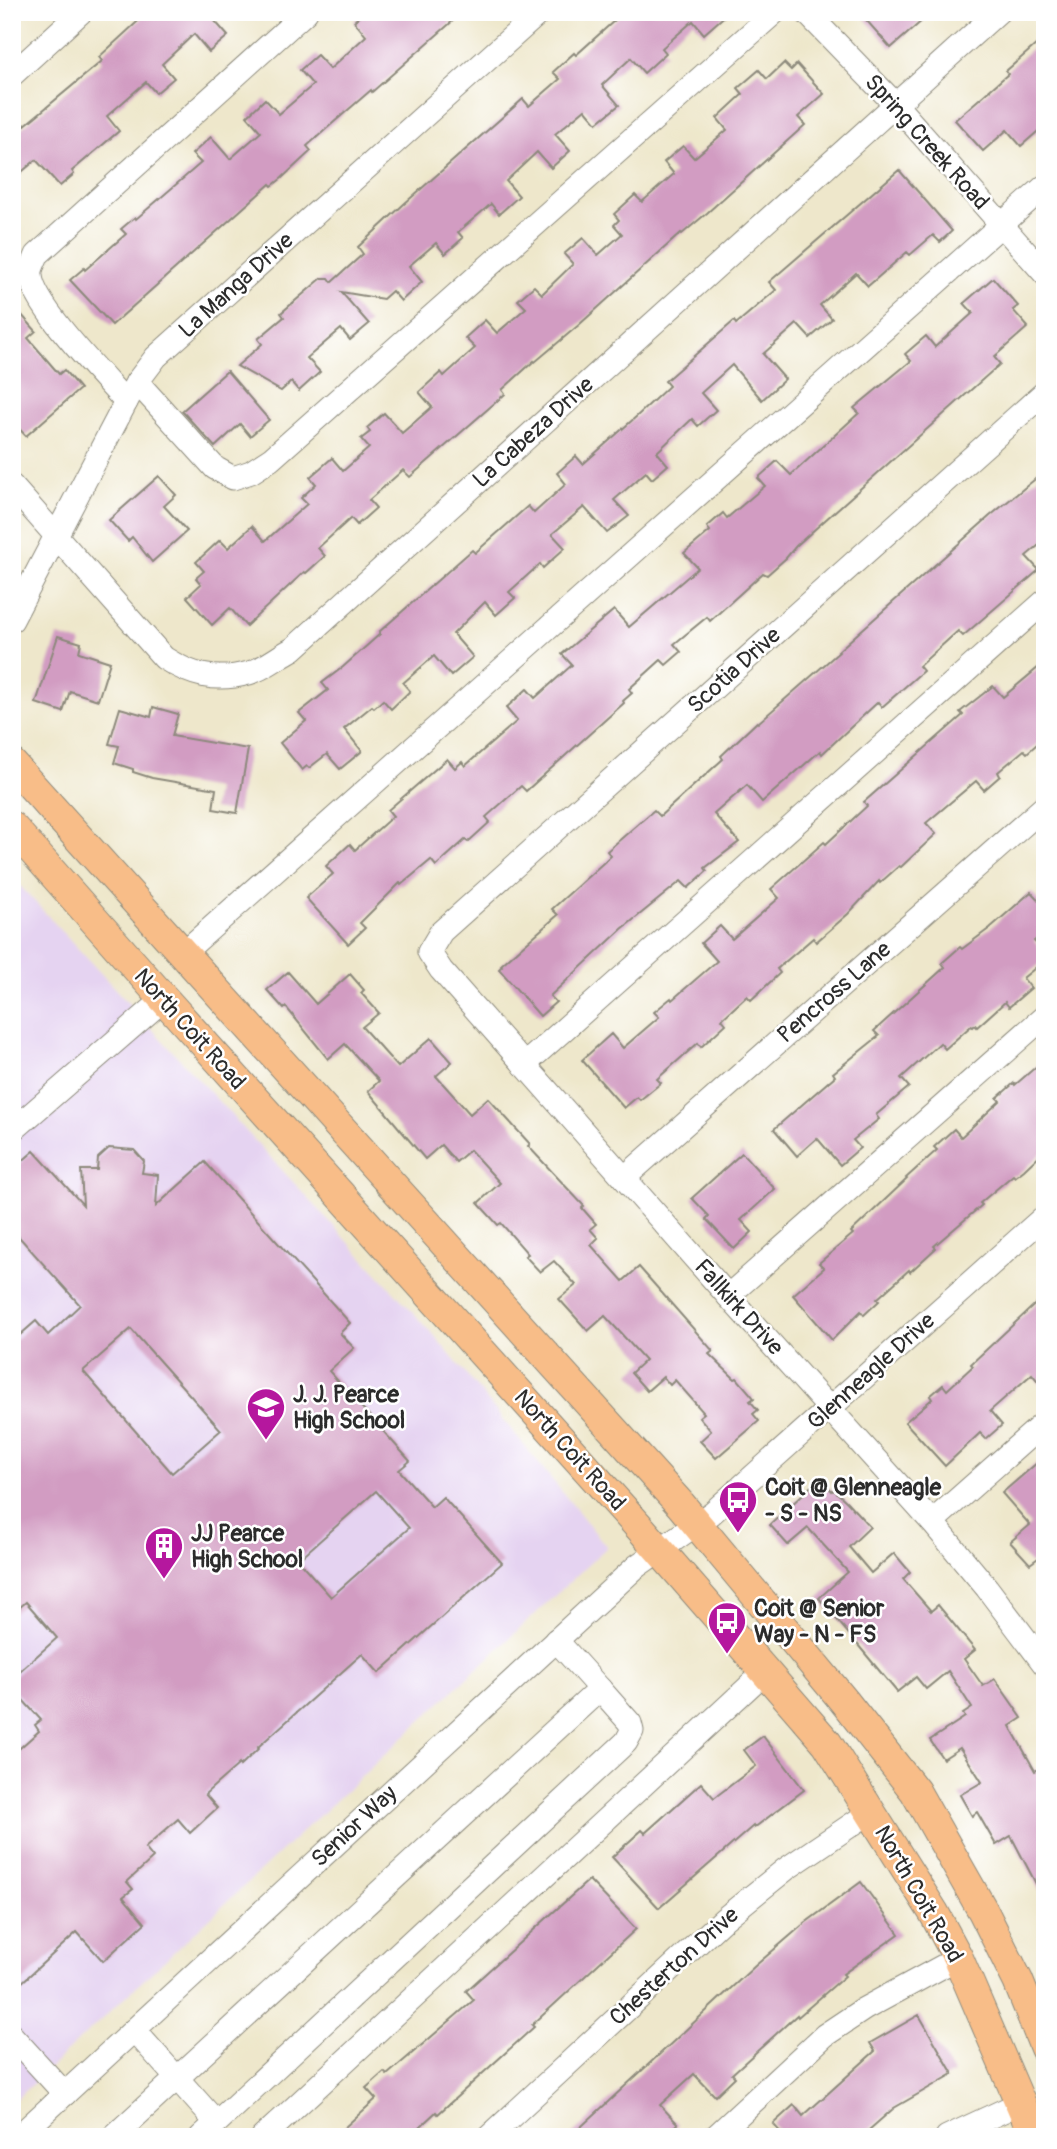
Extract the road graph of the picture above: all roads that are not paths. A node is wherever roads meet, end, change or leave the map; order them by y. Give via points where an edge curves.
1 (81, 12) edge
2 (306, 12) edge
3 (540, 12) edge
4 (775, 12) edge
5 (806, 12) edge
6 (998, 12) edge
7 (12, 75) edge
8 (895, 104) junction
9 (1045, 186) edge
10 (1001, 225) junction
11 (1045, 274) edge
12 (132, 392) junction
13 (1045, 392) edge
14 (12, 486) edge
15 (56, 536) junction
16 (1045, 601) edge
17 (12, 620) edge
18 (12, 764) edge
19 (1045, 806) edge
20 (12, 827) edge
21 (429, 952) joint
22 (182, 954) junction
23 (163, 999) junction
24 (1045, 1016) edge
25 (524, 1065) junction
26 (12, 1131) edge
27 (624, 1178) junction
28 (1045, 1216) edge
29 (728, 1296) junction
30 (830, 1408) junction
31 (1045, 1422) edge
32 (932, 1522) junction
33 (697, 1525) junction
34 (659, 1551) junction
35 (1037, 1636) edge
36 (556, 1640) junction
37 (1045, 1665) edge
38 (766, 1671) junction
39 (600, 1689) junction
40 (872, 1811) junction
41 (958, 1958) junction
42 (134, 2030) junction
43 (12, 2036) edge
44 (1045, 2048) edge
45 (177, 2078) junction
46 (65, 2094) junction
47 (1020, 2103) junction
48 (208, 2129) edge
49 (18, 2137) edge
50 (113, 2137) edge
51 (263, 2137) edge
52 (489, 2137) edge
53 (715, 2137) edge
54 (947, 2137) edge
55 (1035, 2137) edge

1 - 7 street
2 - 12 street via 37,255 30,273 48,313
3 - 12 street, La Manga Drive via 156,357
4 - 12 street via 251,472 233,478 215,468
5 - 8 street, Spring Creek Road
6 - 8 street, La Cabeza Drive
8 - 10 street, Spring Creek Road
8 - 15 street, La Cabeza Drive via 293,649 251,673 214,678 184,671 164,658
9 - 10 street
10 - 11 street, Spring Creek Road
10 - 22 street
12 - 15 street, La Manga Drive
13 - 21 street, Scotia Drive via 441,932
14 - 15 street, La Cabeza Drive
15 - 17 street, La Manga Drive
16 - 25 street
18 - 22 main road, North Coit Road
19 - 27 street, Pencross Lane
20 - 23 main road, North Coit Road
21 - 25 street, Fallkirk Drive
22 - 33 main road, North Coit Road
23 - 26 street
23 - 34 main road, North Coit Road
24 - 29 street
25 - 27 street, Fallkirk Drive
27 - 29 street, Fallkirk Drive
28 - 30 street, Glenneagle Drive
29 - 30 street, Fallkirk Drive
30 - 32 street, Fallkirk Drive
30 - 33 street, Glenneagle Drive
31 - 32 street
32 - 35 street, Fallkirk Drive
33 - 34 street, Senior Way
33 - 44 main road, North Coit Road via 915,1791 1018,1980
34 - 36 street, Senior Way
34 - 38 main road, North Coit Road
35 - 37 street, Fallkirk Drive
36 - 39 street
36 - 42 street, Senior Way
38 - 40 main road, North Coit Road via 827,1743
38 - 51 street
39 - 45 street
39 - 48 street via 630,1723 632,1731 626,1742
40 - 41 main road, North Coit Road
40 - 52 street, Chesterton Drive via 786,1869 733,1912
41 - 47 main road, North Coit Road
41 - 53 street via 843,2021
42 - 45 street
42 - 46 street, Senior Way
43 - 46 street
45 - 48 street
45 - 50 street
46 - 49 street, Senior Way
47 - 54 street
47 - 55 main road, North Coit Road

